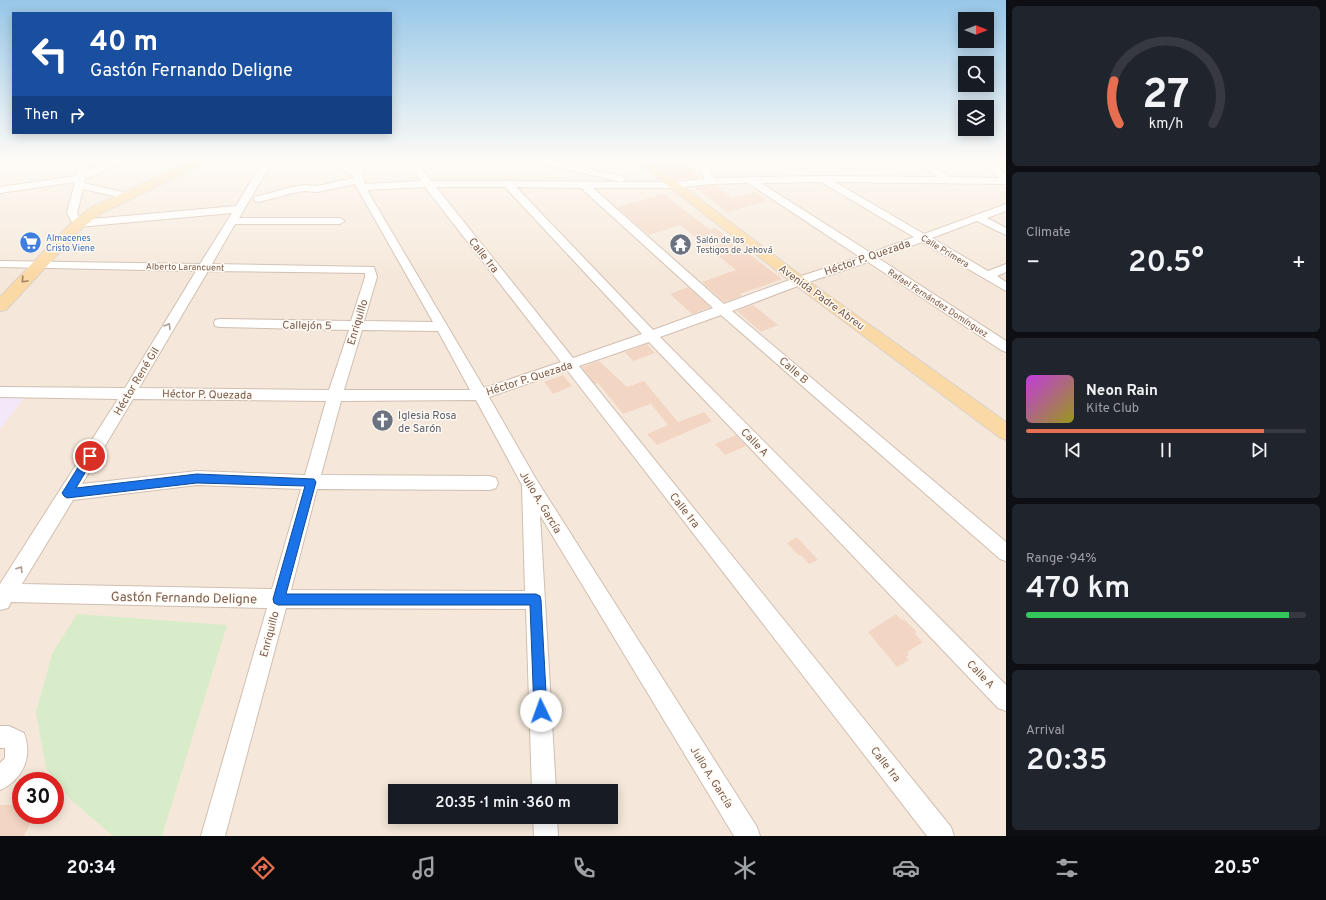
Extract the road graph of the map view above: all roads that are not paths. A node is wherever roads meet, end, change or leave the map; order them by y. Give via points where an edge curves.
1 (75, 198) edge
2 (123, 198) edge
3 (245, 198) edge
4 (263, 198) edge
5 (372, 198) edge
6 (439, 198) edge
7 (520, 198) edge
8 (599, 198) edge
9 (692, 198) edge
10 (777, 198) edge
11 (855, 198) edge
12 (259, 199) dead end
13 (1006, 208) edge
14 (235, 215) junction
15 (977, 217) junction
16 (340, 221) dead end
17 (78, 224) junction
18 (1006, 232) edge
19 (923, 237) junction
20 (869, 258) junction
21 (0, 264) edge
22 (40, 264) junction
23 (203, 268) junction
24 (1006, 268) edge
25 (370, 270) joint
26 (986, 276) junction
27 (800, 280) junction
28 (1006, 287) edge
29 (0, 306) edge
30 (724, 310) junction
31 (220, 323) dead end
32 (356, 326) junction
33 (442, 327) junction
34 (651, 336) junction
35 (1006, 347) edge
36 (570, 365) junction
37 (0, 392) edge
38 (129, 393) junction
39 (480, 395) junction
40 (335, 396) junction
41 (1006, 432) edge
42 (311, 482) junction
43 (490, 483) dead end
44 (530, 484) junction
45 (67, 493) junction
46 (1006, 553) edge
47 (2, 596) edge
48 (278, 599) junction
49 (536, 600) junction
50 (1006, 700) edge
51 (0, 737) edge
52 (0, 778) edge
53 (544, 784) edge
54 (545, 824) edge
55 (213, 836) edge
56 (546, 836) edge
57 (748, 836) edge
58 (942, 836) edge

1 - 17 street via 72,213
2 - 17 main road via 97,210
3 - 14 street, Héctor René Gil
4 - 12 street
5 - 33 street, Julio A. García
6 - 36 street, Calle 1ra
7 - 34 street, Calle A
8 - 30 street, Calle B
9 - 27 main road, Avenida Padre Abreu
10 - 20 street, Rafael Fernández Domínguez
11 - 19 street, Calle Primera
13 - 15 street, Héctor P. Quezada
14 - 16 street
14 - 17 street
14 - 23 street, Héctor René Gil
15 - 18 street
15 - 19 street, Héctor P. Quezada
17 - 22 main road
19 - 20 street, Héctor P. Quezada
19 - 26 street, Calle Primera
20 - 27 street, Héctor P. Quezada
20 - 35 street, Rafael Fernández Domínguez
21 - 22 street, Alberto Larancuent
22 - 23 street, Alberto Larancuent
22 -> 29 main road
23 - 25 street, Alberto Larancuent
38 -> 23 street, Héctor René Gil
24 - 26 street
25 - 32 street, Enriquillo via 371,277
26 - 28 street, Calle Primera
27 - 30 street, Héctor P. Quezada
27 - 41 main road, Avenida Padre Abreu
30 - 34 street, Héctor P. Quezada
30 - 46 street, Calle B
31 - 32 street, Callejón 5
32 - 33 street, Callejón 5
32 - 40 street, Enriquillo
33 - 39 street, Julio A. García
34 - 36 street, Héctor P. Quezada
34 - 50 street, Calle A
36 - 39 street, Héctor P. Quezada
36 - 58 street, Calle 1ra
37 - 38 street, Héctor P. Quezada
38 - 40 street, Héctor P. Quezada
38 - 45 street, Héctor René Gil
39 - 40 street, Héctor P. Quezada
39 - 44 street, Julio A. García
40 - 42 street, Enriquillo
42 - 43 street
42 - 45 street via 197,478
42 - 48 street, Enriquillo
44 - 49 street
44 - 57 street, Julio A. García
47 -> 45 street, Héctor René Gil
47 - 48 street, Gastón Fernando Deligne
48 - 49 street, Gastón Fernando Deligne
48 - 55 street, Enriquillo
49 - 53 street
51 - 52 street via 9,737 16,741 17,751 15,762
54 - 56 street

